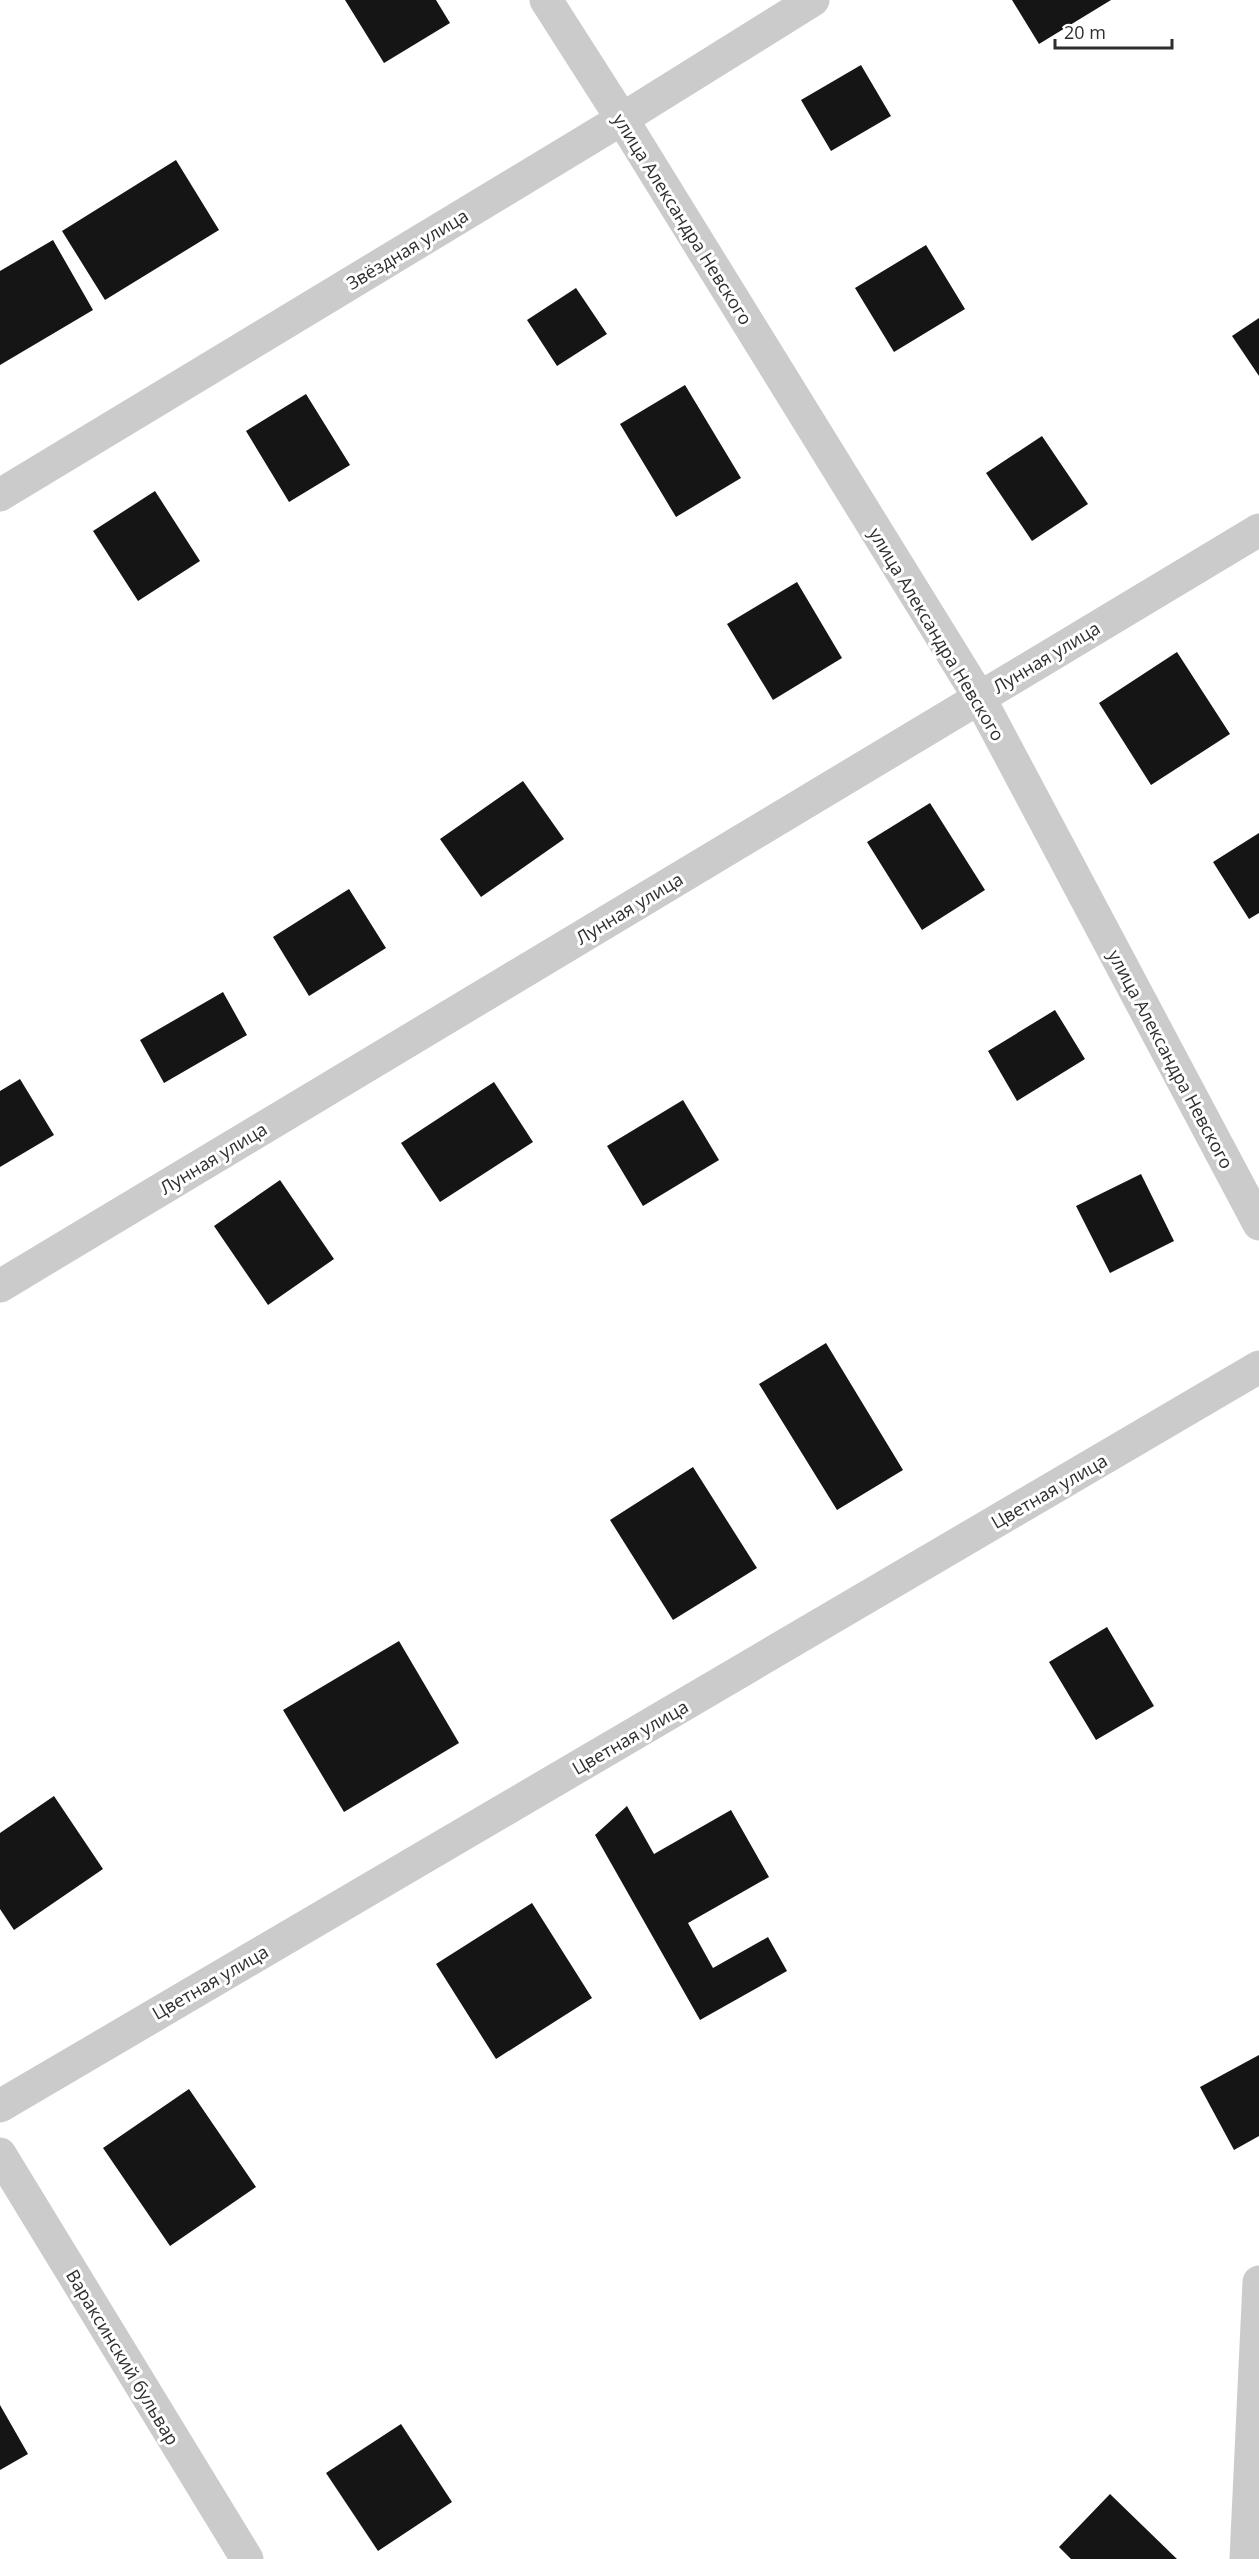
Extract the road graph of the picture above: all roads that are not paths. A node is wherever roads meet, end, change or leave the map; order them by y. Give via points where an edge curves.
1 (546, 0) edge
2 (813, 0) edge
3 (622, 119) junction
4 (0, 495) edge
5 (1259, 530) edge
6 (979, 698) junction
7 (1259, 1224) edge
8 (0, 1286) edge
9 (1259, 1367) edge
10 (0, 2106) edge
11 (0, 2154) edge
12 (1259, 2282) edge
13 (247, 2559) edge
14 (1246, 2559) edge

1 - 3 street, улица Александра Невского
2 - 3 street, Звёздная улица
3 - 4 street, Звёздная улица
3 - 6 street, улица Александра Невского
5 - 6 street, Лунная улица
6 - 7 street, улица Александра Невского
6 - 8 street, Лунная улица
9 - 10 street, Цветная улица
11 - 13 street, Вараксинский бульвар
12 - 14 street

